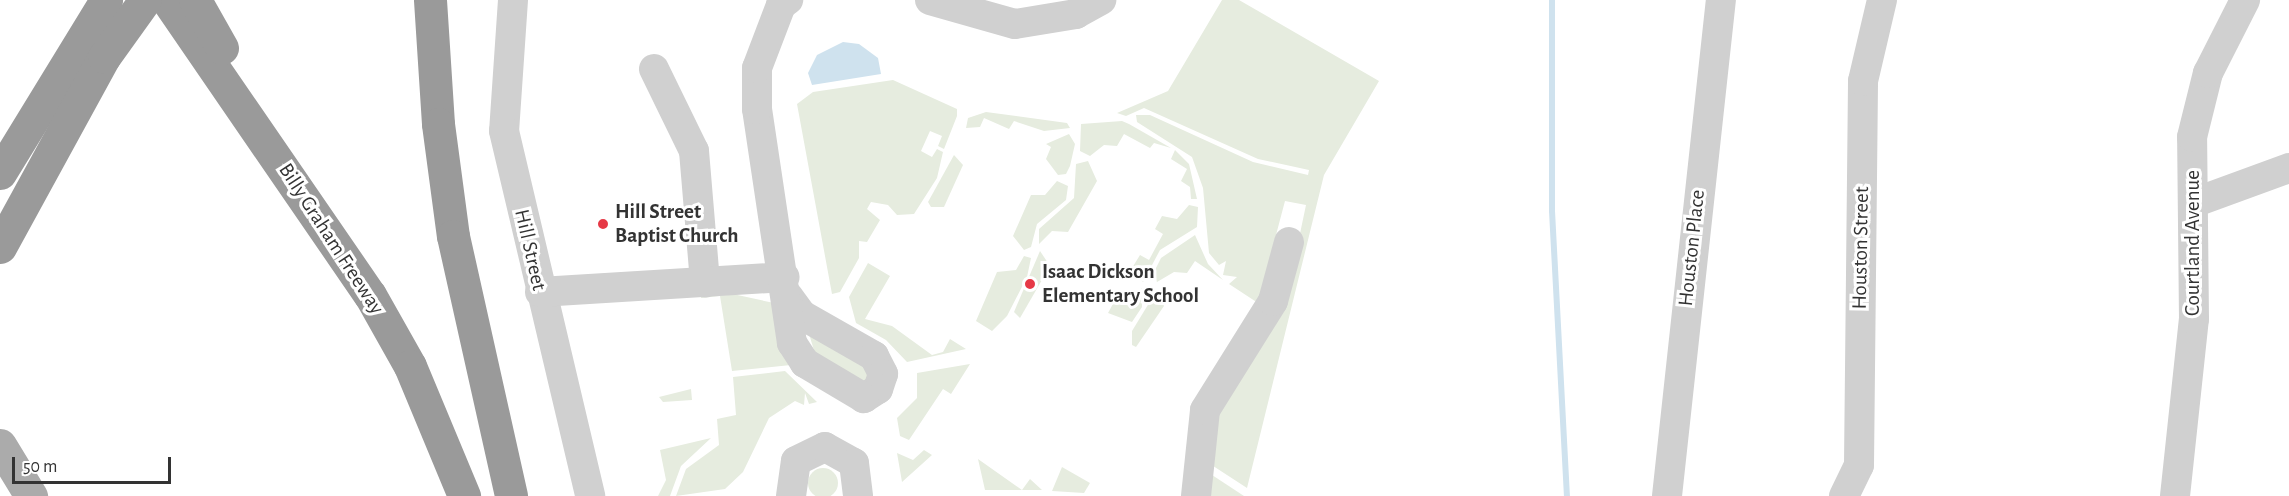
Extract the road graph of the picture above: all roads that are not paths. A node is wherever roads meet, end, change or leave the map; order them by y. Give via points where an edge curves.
1 (145, 0) edge
2 (167, 0) edge
3 (195, 0) edge
4 (430, 0) edge
5 (513, 0) edge
6 (788, 0) edge
7 (930, 0) edge
8 (1101, 0) edge
9 (1721, 0) edge
10 (1882, 0) edge
11 (2245, 0) edge
12 (113, 13) edge
13 (654, 69) dead end
14 (284, 165) junction
15 (2289, 168) edge
16 (0, 173) edge
17 (2196, 202) junction
18 (1289, 242) dead end
19 (0, 247) edge
20 (705, 283) junction
21 (540, 292) junction
22 (1, 444) edge
23 (790, 484) edge
24 (31, 496) edge
25 (465, 496) edge
26 (512, 496) edge
27 (590, 496) edge
28 (768, 496) edge
29 (859, 496) edge
30 (1196, 496) edge
31 (1667, 496) edge
32 (1844, 496) edge
33 (2175, 496) edge

1 - 12 highway
2 - 14 highway, Billy Graham Freeway
3 - 14 highway via 230,63 283,137
4 - 26 highway via 438,124 453,236
5 - 21 street, Hill Street via 504,131
6 - 20 street via 781,5 757,68 757,110 787,286
7 - 8 street via 1015,24 1077,14
9 - 31 street, Houston Place
10 - 32 street, Houston Street via 1863,81 1859,465
11 - 17 street, Courtland Avenue via 2208,74 2192,137
12 - 16 highway
12 - 19 highway via 104,57
13 - 20 street via 694,151
14 - 25 highway, Billy Graham Freeway via 410,366
15 - 17 street
17 - 33 street, Courtland Avenue via 2194,319
18 - 30 street via 1274,301 1205,410
20 - 21 street
21 - 27 street, Hill Street
22 - 24 main road
23 - 28 street
23 - 29 street via 814,449 836,449 859,473

